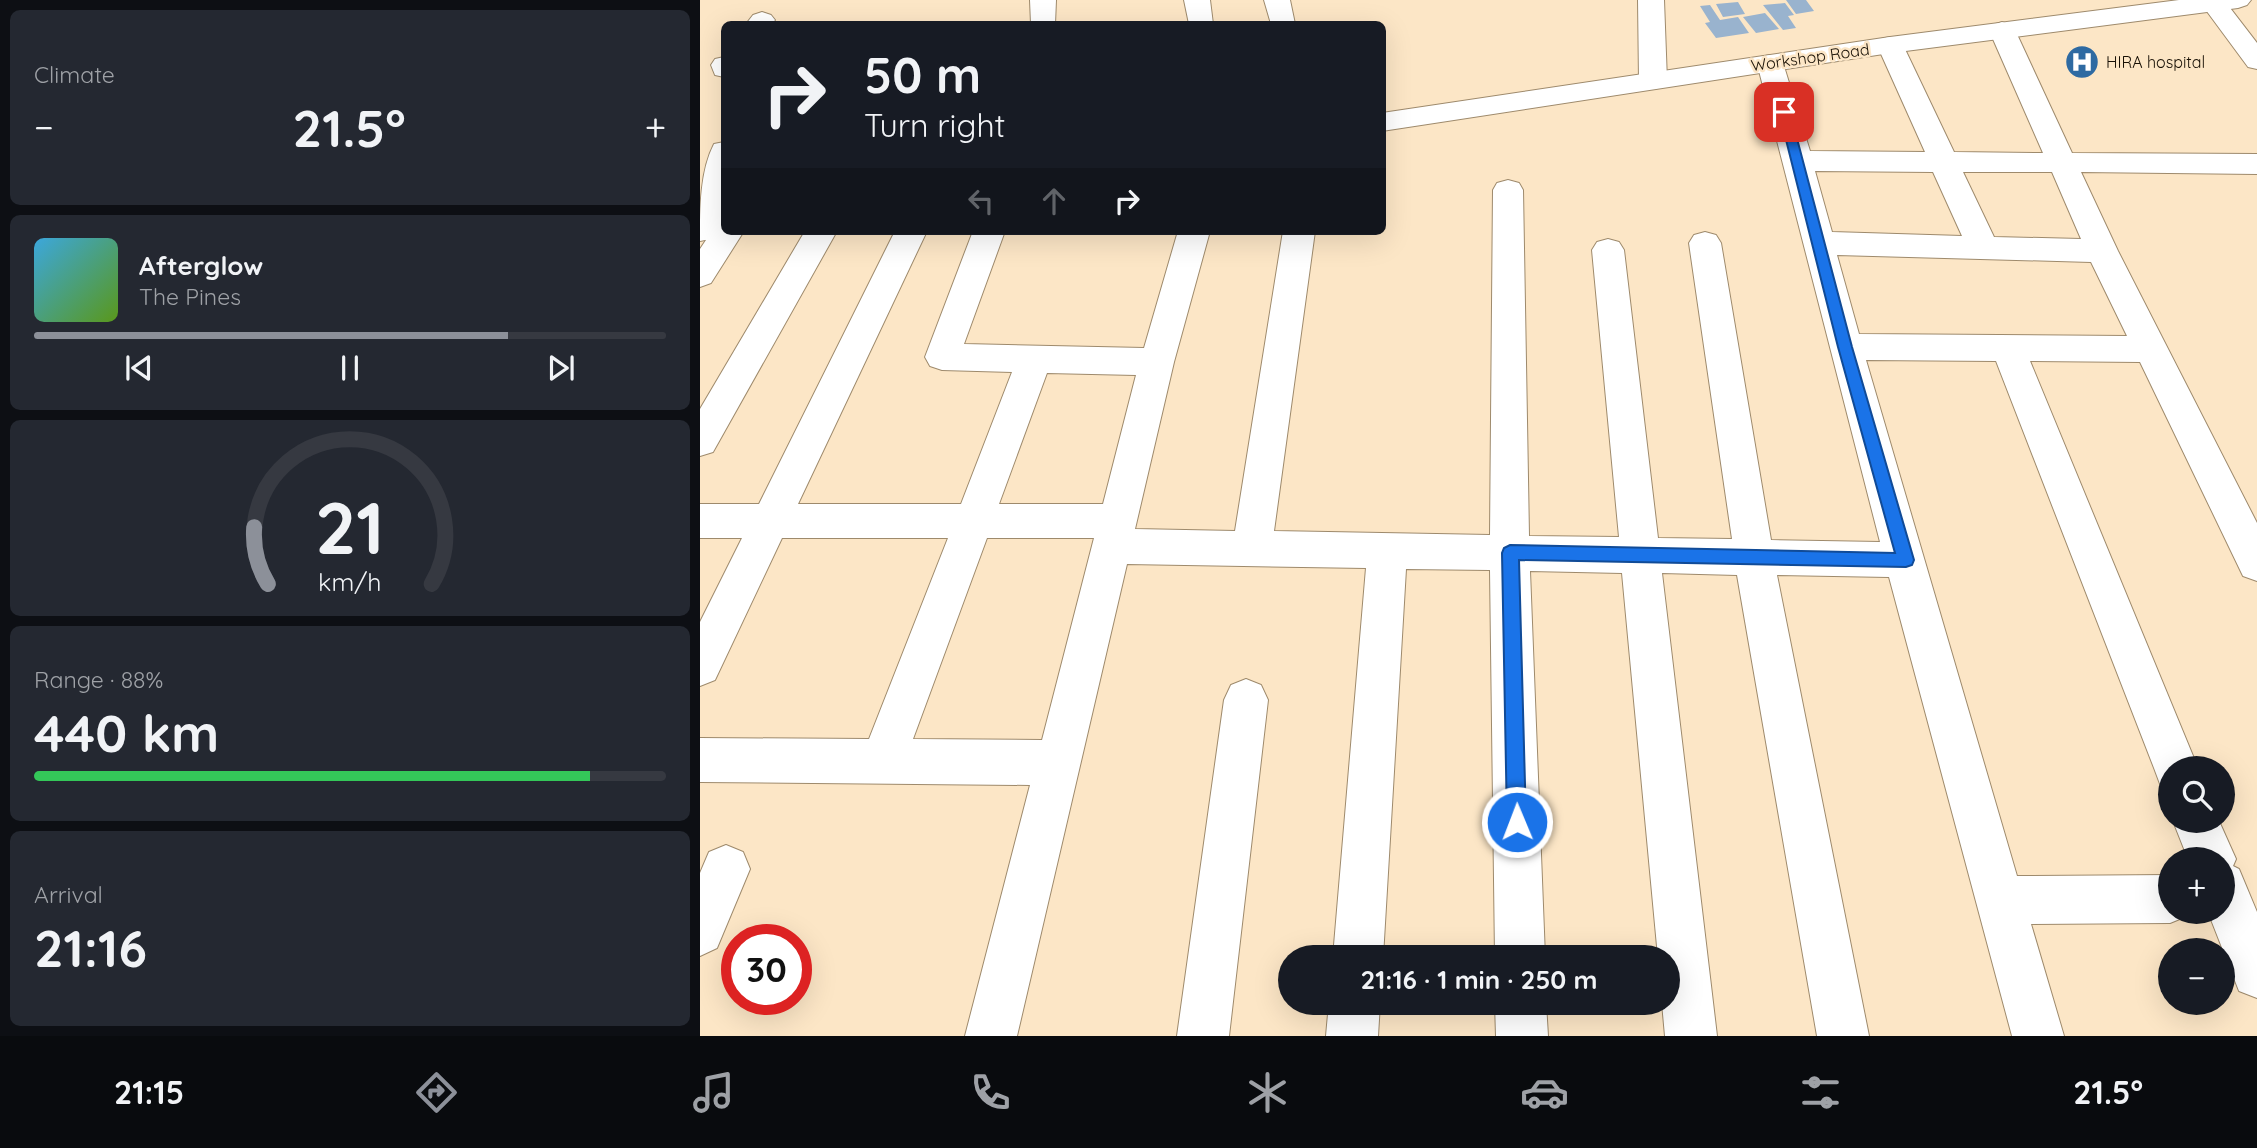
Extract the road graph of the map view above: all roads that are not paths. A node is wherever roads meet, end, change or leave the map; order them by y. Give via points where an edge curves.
1 (1043, 0) edge
2 (1197, 0) edge
3 (1277, 0) edge
4 (1651, 0) edge
5 (2069, 0) edge
6 (2225, 1) edge
7 (2092, 17) junction
8 (1043, 21) edge
9 (1200, 21) edge
10 (1282, 21) edge
11 (2002, 30) junction
12 (1890, 45) junction
13 (2257, 61) edge
14 (1770, 63) junction
15 (1653, 81) junction
16 (1386, 121) edge
17 (1798, 161) junction
18 (1944, 162) junction
19 (2063, 163) junction
20 (2257, 164) edge
21 (721, 177) edge
22 (1508, 190) dead end
23 (715, 229) edge
24 (819, 235) edge
25 (909, 235) edge
26 (988, 235) edge
27 (1194, 235) edge
28 (1297, 235) edge
29 (1705, 243) dead end
30 (1818, 243) junction
31 (1983, 247) junction
32 (1608, 250) dead end
33 (2102, 251) junction
34 (700, 275) edge
35 (1845, 347) junction
36 (2008, 349) junction
37 (2150, 349) junction
38 (1034, 360) junction
39 (1157, 362) junction
40 (700, 441) edge
41 (700, 521) edge
42 (770, 521) junction
43 (973, 522) junction
44 (1115, 534) junction
45 (1252, 548) junction
46 (1387, 550) junction
47 (1510, 553) junction
48 (1638, 555) junction
49 (1754, 557) junction
50 (1906, 560) junction
51 (2257, 563) edge
52 (700, 666) edge
53 (1246, 700) dead end
54 (2171, 756) edge
55 (700, 760) edge
56 (883, 761) junction
57 (1058, 763) junction
58 (726, 869) dead end
59 (2158, 899) edge
60 (2000, 900) junction
61 (2235, 920) edge
62 (700, 932) edge
63 (1359, 945) edge
64 (1520, 945) edge
65 (2257, 974) edge
66 (1353, 1015) edge
67 (1521, 1015) edge
68 (991, 1036) edge
69 (1203, 1036) edge
70 (1352, 1036) edge
71 (1522, 1036) edge
72 (1691, 1036) edge
73 (1843, 1036) edge
74 (2038, 1036) edge

1 - 8 street
2 - 9 street
3 - 10 street
4 - 15 street
5 - 7 street
6 - 7 street, Workshop Road
6 - 13 street
7 - 11 street, Workshop Road
11 - 12 street, Workshop Road
11 - 19 street
12 - 14 street, Workshop Road
12 - 18 street
14 - 15 street, Workshop Road
14 - 17 street
15 - 16 street, Workshop Road
17 - 18 street
17 - 30 street
18 - 19 street
18 - 31 street
19 - 20 street
19 - 33 street
21 - 23 street
22 - 47 street
23 - 34 street
24 - 40 street
25 - 42 street
26 - 38 street via 942,358
27 - 39 street
28 - 45 street
29 - 49 street
30 - 31 street
30 - 35 street
31 - 33 street
32 - 48 street
33 - 37 street
35 - 36 street
35 - 50 street
36 - 37 street
36 - 54 street
37 - 51 street
38 - 39 street
38 - 43 street
39 - 44 street
41 - 42 street
42 - 43 street
42 - 52 street
43 - 44 street
43 - 56 street
44 - 45 street
44 - 57 street
45 - 46 street
46 - 47 street
46 - 63 street
47 - 48 street
47 - 64 street
48 - 49 street
48 - 72 street
49 - 50 street
49 - 73 street
50 - 60 street
53 - 69 street
55 - 56 street
56 - 57 street
57 - 68 street
58 - 62 street
59 - 60 street
60 - 74 street
61 - 65 street
66 - 70 street
67 - 71 street

